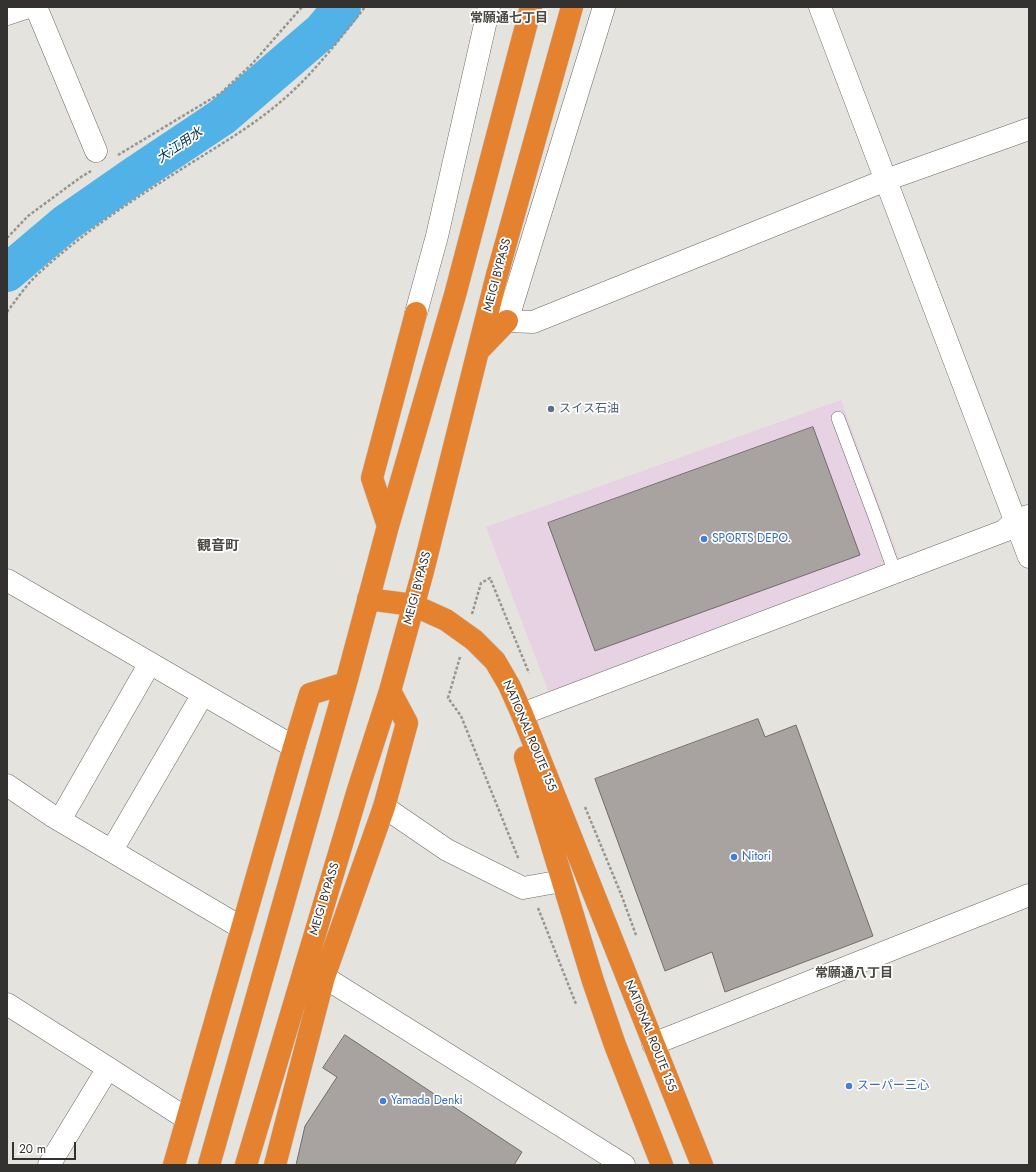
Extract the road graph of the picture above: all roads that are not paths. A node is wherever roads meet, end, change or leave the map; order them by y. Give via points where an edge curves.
1 (28, 7) edge
2 (36, 7) edge
3 (489, 7) edge
4 (531, 7) edge
5 (572, 7) edge
6 (604, 7) edge
7 (820, 7) edge
8 (7, 14) edge
9 (1029, 129) edge
10 (101, 159) road end
11 (886, 180) junction
12 (416, 313) joint
13 (507, 321) junction
14 (479, 350) junction
15 (838, 418) dead end
16 (1022, 518) edge
17 (388, 526) junction
18 (1029, 557) edge
19 (895, 573) junction
20 (7, 580) edge
21 (368, 599) junction
22 (411, 611) junction
23 (464, 641) junction
24 (150, 663) junction
25 (346, 683) junction
26 (390, 691) junction
27 (203, 694) junction
28 (522, 714) junction
29 (294, 747) junction
30 (7, 785) edge
31 (384, 807) junction
32 (60, 820) junction
33 (112, 850) junction
34 (562, 881) junction
35 (1029, 895) edge
36 (242, 928) junction
37 (324, 977) junction
38 (7, 1004) edge
39 (653, 1044) junction
40 (108, 1068) junction
41 (187, 1119) junction
42 (657, 1164) edge
43 (50, 1165) edge
44 (174, 1165) edge
45 (209, 1165) edge
46 (246, 1165) edge
47 (275, 1165) edge
48 (624, 1165) edge
49 (702, 1165) edge

1 - 8 street
2 - 10 street
3 - 12 street via 437,236
4 - 17 highway via 455,295
5 - 14 highway, MEIGI BYPASS via 497,275
6 - 13 street
7 - 11 street
9 - 11 street
11 - 13 street via 533,322
11 - 16 street
12 - 17 highway via 372,478
13 - 14 highway
14 - 22 highway, MEIGI BYPASS
15 - 19 lane
16 - 18 street
16 - 19 street via 1004,531
17 - 21 highway
19 - 28 street
20 - 24 street
21 - 22 highway, NATIONAL ROUTE 155
21 - 25 highway
22 - 23 highway, NATIONAL ROUTE 155 via 451,639
22 - 26 highway, MEIGI BYPASS
23 - 28 highway, NATIONAL ROUTE 155 via 474,640 495,661
23 - 34 highway, NATIONAL ROUTE 155 via 503,692
24 - 27 street
24 - 32 street
25 - 29 highway via 310,694
25 - 45 highway
26 - 31 highway via 407,723
26 - 46 highway, MEIGI BYPASS
27 - 29 street
27 - 33 street
28 - 39 highway, NATIONAL ROUTE 155
29 - 36 highway
30 - 32 street
31 - 34 street via 446,850 522,888
31 - 37 highway
32 - 33 street
33 - 36 street
34 - 42 highway, NATIONAL ROUTE 155
35 - 39 street
36 - 41 highway
37 - 47 highway
37 - 48 street
38 - 40 street
39 - 49 highway, NATIONAL ROUTE 155
40 - 41 street
40 - 43 street
41 - 44 highway

